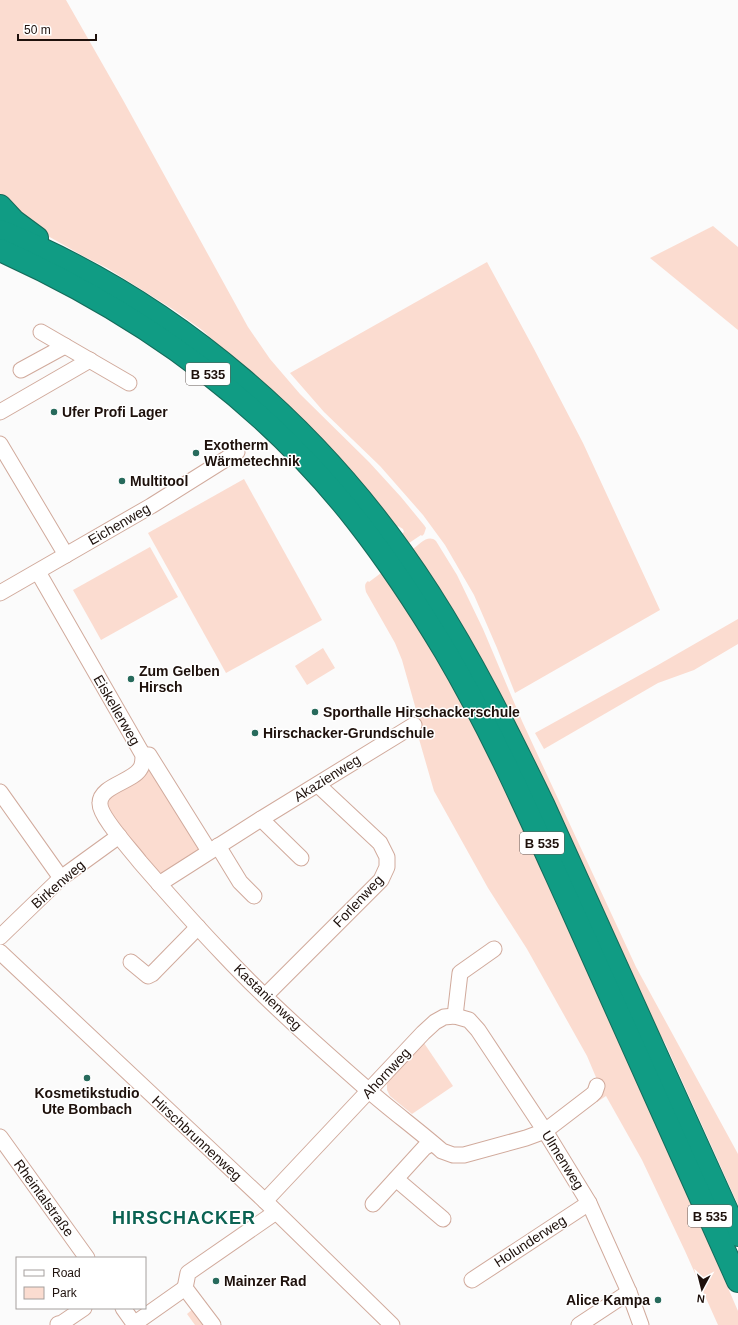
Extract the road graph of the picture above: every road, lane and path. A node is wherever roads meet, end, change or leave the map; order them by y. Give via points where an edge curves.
1 (0, 206) edge
2 (0, 231) edge
3 (0, 250) edge
4 (51, 254) junction
5 (41, 332) dead end
6 (65, 346) junction
7 (90, 360) junction
8 (21, 370) dead end
9 (129, 383) dead end
10 (0, 412) edge
11 (0, 445) edge
12 (237, 452) dead end
13 (66, 555) junction
14 (38, 572) junction
15 (0, 593) edge
16 (414, 725) dead end
17 (143, 755) junction
18 (318, 784) junction
19 (0, 792) edge
20 (261, 819) junction
21 (119, 836) junction
22 (214, 849) junction
23 (301, 858) dead end
24 (61, 878) junction
25 (159, 884) junction
26 (254, 896) dead end
27 (198, 927) junction
28 (0, 937) edge
29 (494, 950) dead end
30 (0, 952) edge
31 (131, 962) dead end
32 (265, 996) junction
33 (455, 1016) junction
34 (597, 1086) dead end
35 (369, 1091) junction
36 (545, 1131) junction
37 (0, 1137) edge
38 (432, 1142) junction
39 (396, 1179) junction
40 (589, 1203) junction
41 (373, 1204) dead end
42 (270, 1206) junction
43 (731, 1209) edge
44 (443, 1219) dead end
45 (738, 1235) edge
46 (86, 1257) edge
47 (472, 1280) dead end
48 (738, 1281) edge
49 (185, 1288) junction
50 (629, 1292) junction
51 (83, 1309) edge
52 (124, 1309) edge
53 (58, 1324) dead end
54 (135, 1325) edge
55 (213, 1325) edge
56 (392, 1325) edge
57 (579, 1325) edge
58 (641, 1325) edge

1 - 4 highway via 14,221 38,238
2 - 4 highway, B 535
3 - 48 highway, B 535 via 65,281 117,310 180,352 220,383 271,428 315,472 355,519 392,569 446,654 505,764
4 - 43 highway, B 535 via 152,312 252,387 296,428 345,480 417,574 460,642 520,756
5 - 6 street
6 - 7 street
6 - 8 street
7 - 9 street
7 - 10 street
11 - 13 street
12 - 13 street, Eichenweg
13 - 14 street, Eichenweg
14 - 15 street, Eichenweg
14 - 17 street, Eiskellerweg
16 - 18 street, Akazienweg
17 - 21 street, Eiskellerweg via 141,768 136,774 108,789 99,802 101,810
17 - 22 street via 149,755
18 - 20 street, Akazienweg
18 - 32 street, Forlenweg via 380,843 387,857 387,867 381,880
19 - 24 street
20 - 22 street, Akazienweg
20 - 23 street
21 - 24 street, Birkenweg
21 - 25 street, Kastanienweg
22 - 25 street, Akazienweg
22 - 26 street
24 - 28 street, Birkenweg
25 - 27 street, Kastanienweg
27 - 31 street via 152,974 148,976
27 - 32 street, Kastanienweg
29 - 33 street via 460,973
30 - 42 street, Hirschbrunnenweg
32 - 35 street, Kastanienweg
33 - 35 street, Ahornweg via 444,1017 435,1022
33 - 36 street, Ulmenweg via 469,1020 478,1030
34 - 36 street, Kastanienweg via 592,1095
35 - 38 street, Kastanienweg
35 - 42 street, Ahornweg
36 - 38 street, Kastanienweg via 464,1155 453,1156
36 - 40 street, Ulmenweg
37 - 46 street, Rheintalstraße
38 - 39 street
39 - 41 street
39 - 44 street
40 - 47 street, Holunderweg
40 - 50 street, Ulmenweg
42 - 49 street, Ahornweg via 188,1273
42 - 56 street, Hirschbrunnenweg
43 - 45 highway, B 535
49 - 54 street
49 - 55 street
50 - 57 street
50 - 58 street, Ulmenweg
51 - 53 street
52 - 54 street

